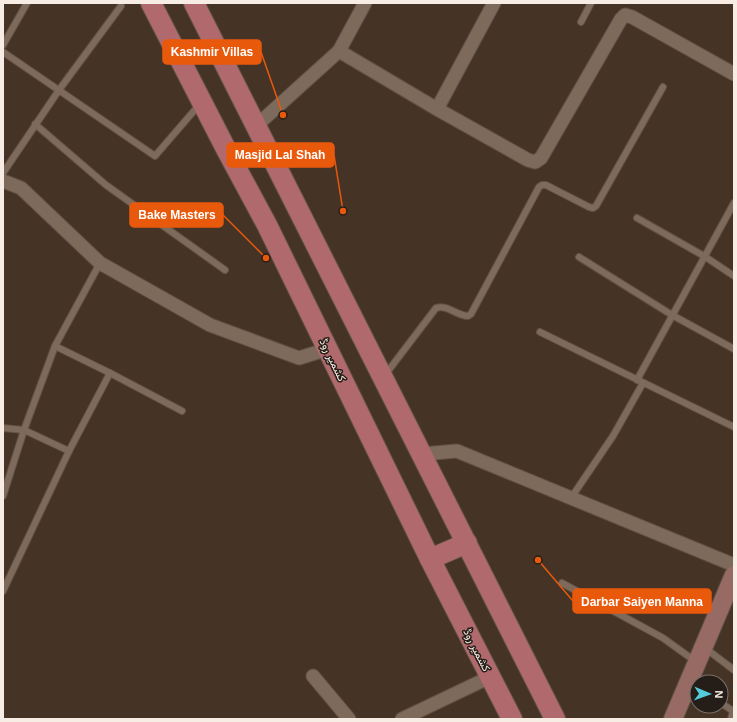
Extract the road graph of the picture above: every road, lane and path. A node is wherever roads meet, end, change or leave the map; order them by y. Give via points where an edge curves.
1 (27, 3) edge
2 (151, 3) edge
3 (194, 3) edge
4 (364, 3) edge
5 (494, 3) edge
6 (591, 3) edge
7 (121, 6) dead end
8 (581, 22) dead end
9 (3, 45) edge
10 (339, 51) junction
11 (3, 52) edge
12 (734, 74) edge
13 (663, 87) dead end
14 (59, 90) junction
15 (202, 101) junction
16 (437, 109) junction
17 (35, 124) junction
18 (256, 126) junction
19 (3, 173) edge
20 (3, 181) edge
21 (734, 203) edge
22 (637, 218) dead end
23 (704, 256) junction
24 (579, 257) dead end
25 (100, 263) junction
26 (225, 270) dead end
27 (734, 276) edge
28 (672, 315) junction
29 (540, 332) dead end
30 (55, 346) junction
31 (328, 349) junction
32 (734, 349) edge
33 (110, 373) junction
34 (383, 378) junction
35 (640, 381) junction
36 (182, 411) dead end
37 (734, 427) edge
38 (3, 428) edge
39 (24, 430) junction
40 (69, 451) junction
41 (422, 454) junction
42 (3, 496) edge
43 (571, 498) junction
44 (467, 543) junction
45 (430, 559) junction
46 (734, 565) edge
47 (734, 575) edge
48 (562, 584) dead end
49 (3, 591) edge
50 (700, 654) junction
51 (734, 670) edge
52 (313, 676) dead end
53 (490, 677) junction
54 (729, 708) edge
55 (348, 719) edge
56 (402, 719) edge
57 (512, 719) edge
58 (555, 719) edge
59 (673, 719) edge
60 (731, 719) edge

1 - 9 lane
2 - 15 main road, کشمیر روڈ
3 - 18 main road
4 - 10 street
5 - 16 street
6 - 8 lane
7 - 14 lane
10 - 16 street
10 - 18 street
11 - 14 lane
12 - 16 street via 632,16 625,15 541,158 535,162
13 - 34 lane via 596,206 589,207 546,185 539,187 471,314 463,316 440,306 436,308
14 - 15 lane via 155,156
14 - 17 lane
15 - 31 main road, کشمیر روڈ
17 - 19 lane
17 - 26 lane via 106,185
18 - 34 main road
20 - 25 street via 21,188
21 - 23 lane
22 - 23 lane
23 - 27 lane
23 - 28 lane
24 - 28 lane
25 - 30 lane
25 - 31 street via 217,328 299,358
28 - 32 lane
28 - 35 lane
29 - 35 lane
30 - 33 lane
30 - 39 lane
31 - 45 main road, کشمیر روڈ
33 - 36 lane
33 - 40 lane
34 - 41 main road
35 - 37 lane
35 - 43 lane via 613,436
38 - 39 lane
39 - 40 lane
39 - 42 lane
40 - 49 lane
41 - 43 street via 457,451
41 - 44 main road
43 - 46 street
44 - 45 main road
44 - 58 main road
45 - 53 main road, کشمیر روڈ
47 - 50 street
48 - 50 lane via 663,638
50 - 51 lane
50 - 59 street via 691,683
52 - 55 street
53 - 56 street
53 - 57 main road, کشمیر روڈ
54 - 60 lane via 734,711

